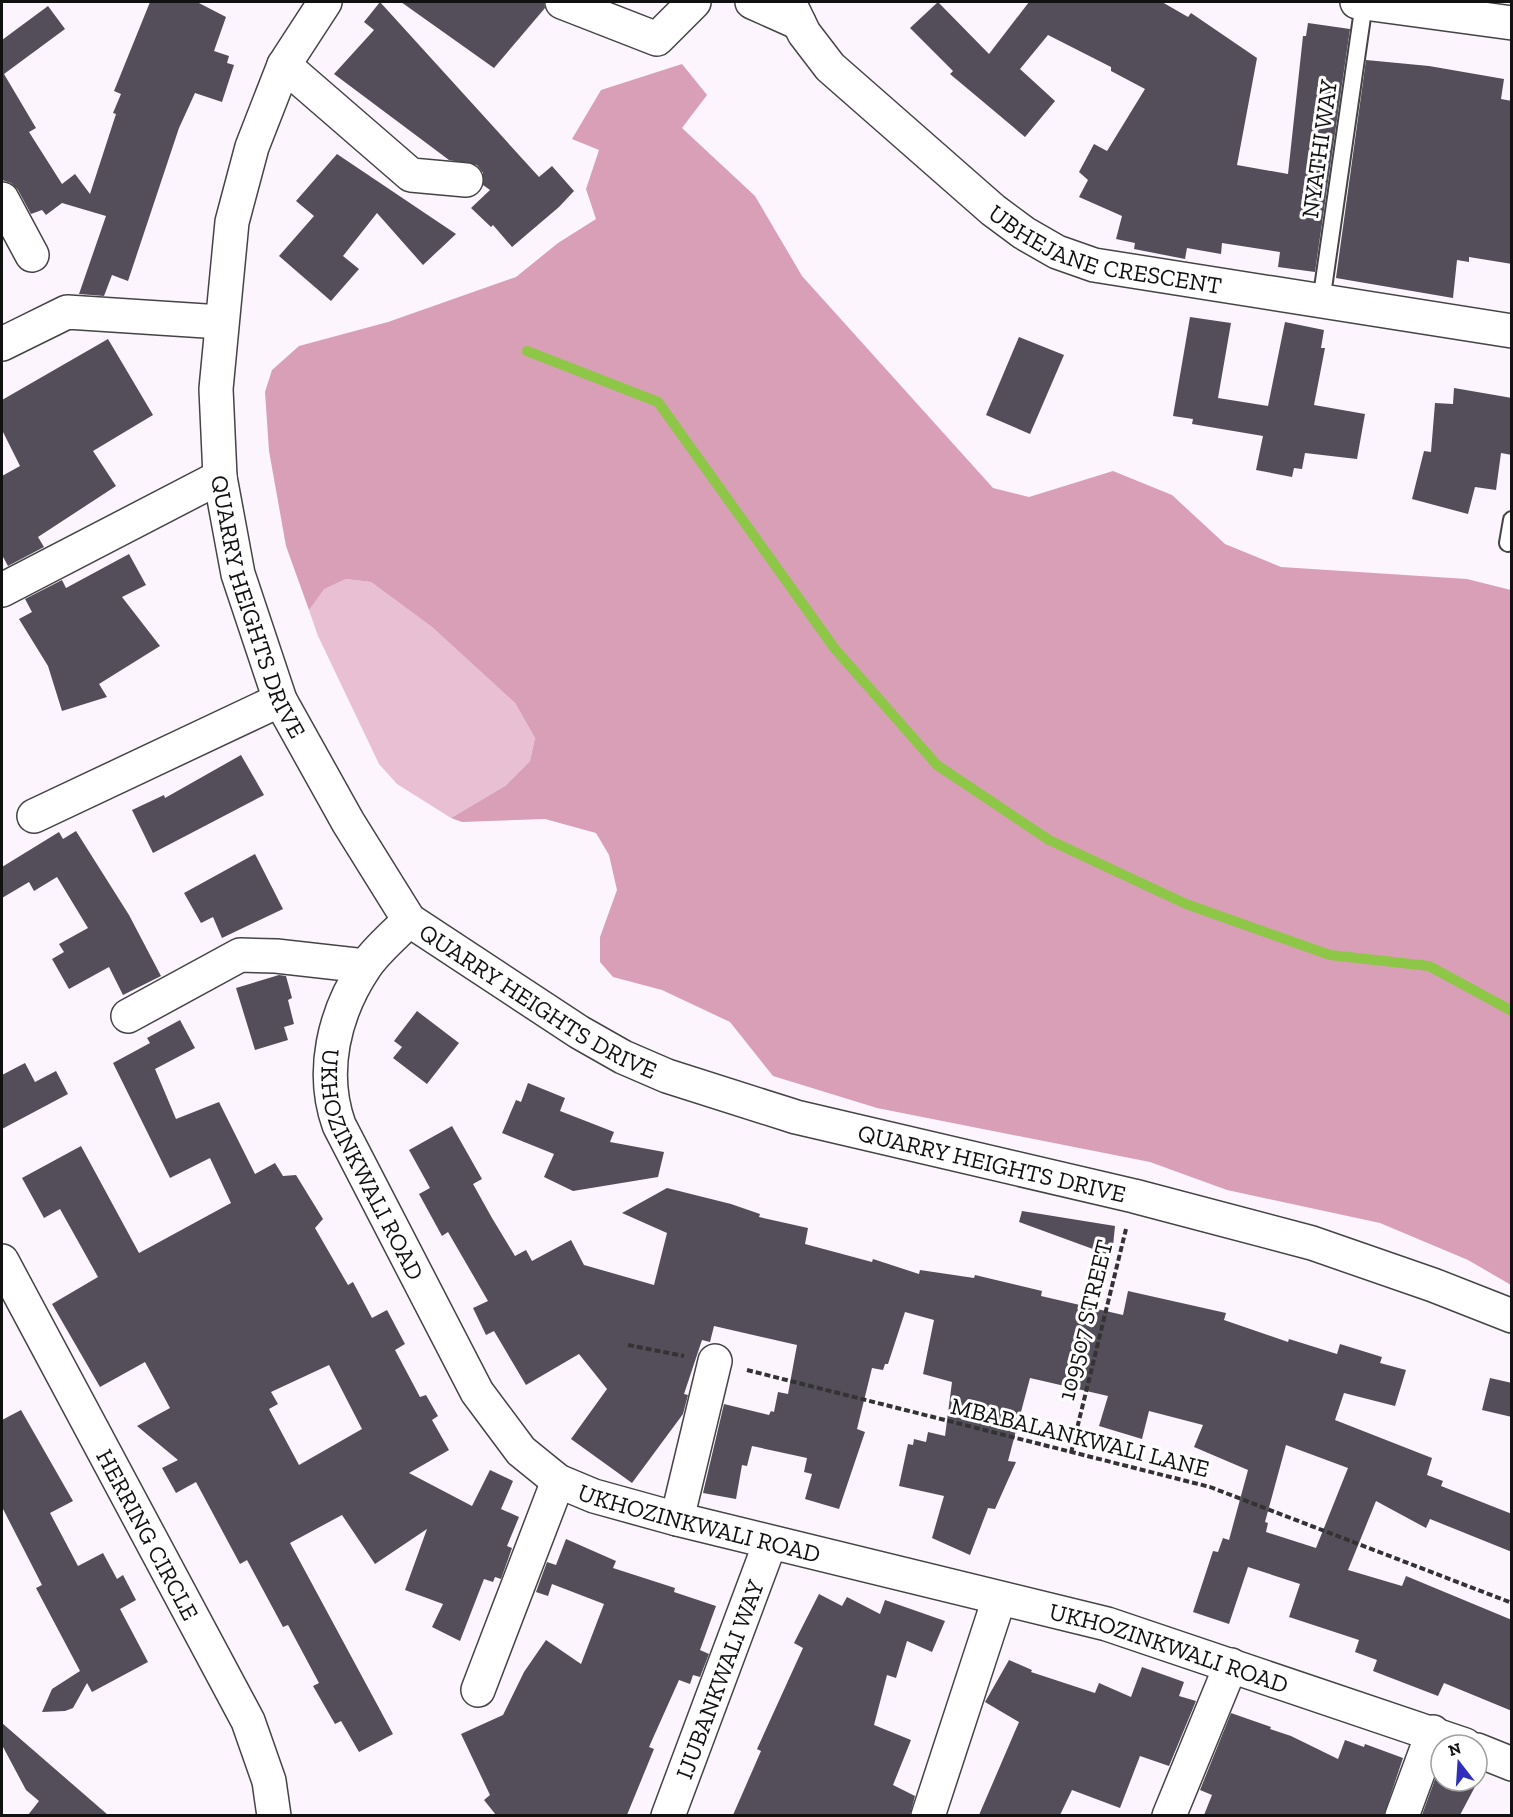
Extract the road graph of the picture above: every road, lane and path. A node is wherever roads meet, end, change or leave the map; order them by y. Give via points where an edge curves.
1 (325, 2) edge
2 (562, 2) edge
3 (694, 2) edge
4 (752, 2) edge
5 (1360, 2) edge
6 (1468, 10) edge
7 (794, 12) edge
8 (1512, 23) edge
9 (284, 65) junction
10 (466, 180) dead end
11 (2, 199) edge
12 (32, 255) dead end
13 (1321, 302) junction
14 (221, 322) junction
15 (1512, 331) edge
16 (2, 344) edge
17 (220, 477) junction
18 (1512, 520) edge
19 (1508, 543) dead end
20 (2, 590) edge
21 (280, 700) junction
22 (34, 816) dead end
23 (409, 920) junction
24 (365, 966) junction
25 (128, 1016) dead end
26 (1134, 1196) junction
27 (2, 1261) edge
28 (1512, 1316) edge
29 (628, 1346) dead end
30 (715, 1361) junction
31 (1071, 1453) junction
32 (558, 1481) junction
33 (677, 1519) junction
34 (770, 1543) junction
35 (999, 1599) junction
36 (1512, 1603) edge
37 (1231, 1665) junction
38 (478, 1690) dead end
39 (1433, 1732) joint
40 (1489, 1755) edge
41 (1512, 1764) edge
42 (274, 1815) edge
43 (668, 1815) edge
44 (928, 1815) edge
45 (1169, 1815) edge
46 (1402, 1815) edge

1 - 9 street, QUARRY HEIGHTS DRIVE
2 - 3 street via 657,39
4 - 7 street
5 - 6 street
5 - 13 lane, NYATHI WAY
6 - 8 street
7 - 13 street, UBHEJANE CRESCENT via 830,67 1024,234 1057,252 1094,265
9 - 10 street via 411,174
9 - 14 street, QUARRY HEIGHTS DRIVE via 252,147 232,222
11 - 12 street
13 - 15 street, UBHEJANE CRESCENT
14 - 16 street via 67,312
14 - 17 street, QUARRY HEIGHTS DRIVE via 216,389
17 - 20 street
17 - 21 street, QUARRY HEIGHTS DRIVE via 238,574
18 - 19 lane
21 - 22 street
21 - 23 street, QUARRY HEIGHTS DRIVE via 348,822
23 - 24 street, UKHOZINKWALI ROAD
23 - 26 street, QUARRY HEIGHTS DRIVE via 579,1032 667,1076 796,1117
24 - 25 street via 240,955
24 - 32 street, UKHOZINKWALI ROAD via 333,1040 331,1103 339,1125 477,1392 520,1451
26 - 28 street, QUARRY HEIGHTS DRIVE via 1312,1243
26 - 31 path, 109507 STREET
27 - 42 street, HERRING CIRCLE via 248,1721 269,1781
29 - 30 path, MBABALANKWALI LANE
30 - 31 path, MBABALANKWALI LANE
30 - 33 street
31 - 36 path, MBABALANKWALI LANE via 1210,1487
32 - 33 street, UKHOZINKWALI ROAD via 594,1496
32 - 38 street
33 - 34 street, UKHOZINKWALI ROAD
34 - 35 street, UKHOZINKWALI ROAD
34 - 43 street, IJUBANKWALI WAY
35 - 37 street, UKHOZINKWALI ROAD via 1107,1624
35 - 44 street
37 - 39 street, UKHOZINKWALI ROAD
37 - 45 street
39 - 46 street
40 - 41 street

